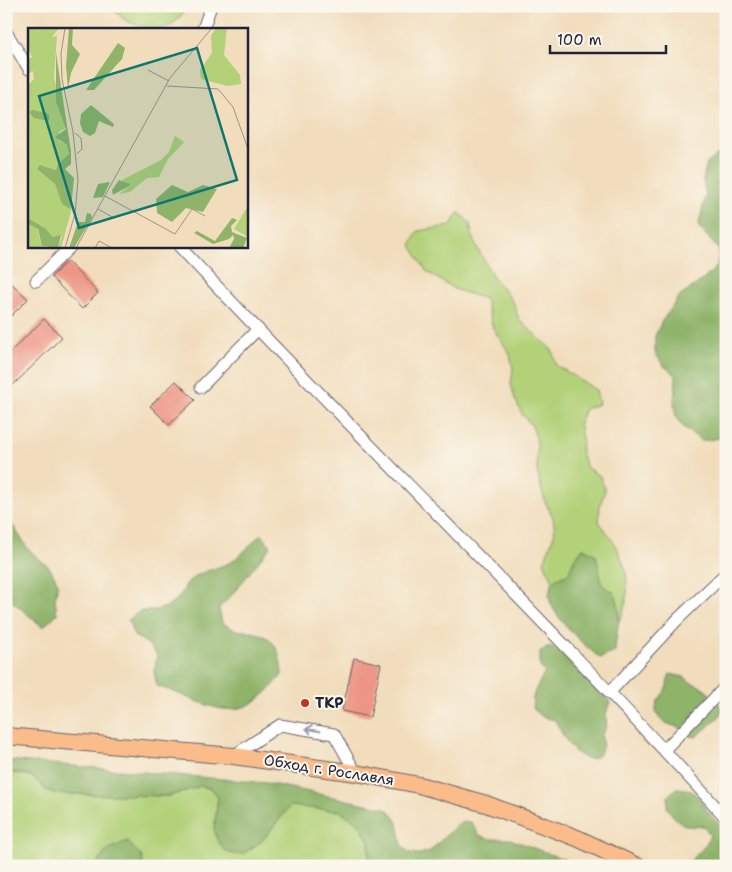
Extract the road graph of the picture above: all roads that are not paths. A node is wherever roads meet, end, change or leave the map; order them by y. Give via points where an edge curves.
1 (211, 6) edge
2 (203, 28) edge
3 (6, 32) edge
4 (28, 67) edge
5 (69, 248) edge
6 (181, 248) edge
7 (36, 281) dead end
8 (258, 329) junction
9 (201, 387) dead end
10 (726, 573) edge
11 (726, 686) edge
12 (609, 693) junction
13 (6, 736) edge
14 (664, 750) junction
15 (233, 756) junction
16 (356, 773) junction
17 (726, 818) edge
18 (637, 866) edge

1 - 2 street
3 - 4 street
5 - 7 street
6 - 8 street
8 - 9 street
8 - 12 street
10 - 12 street
11 - 14 street
12 - 14 street
13 - 15 highway, Обход г. Рославля
14 - 17 street
15 - 16 highway, Обход г. Рославля
16 -> 15 street via 334,734 280,724
16 - 18 highway, Обход г. Рославля via 419,785 486,804 577,838

